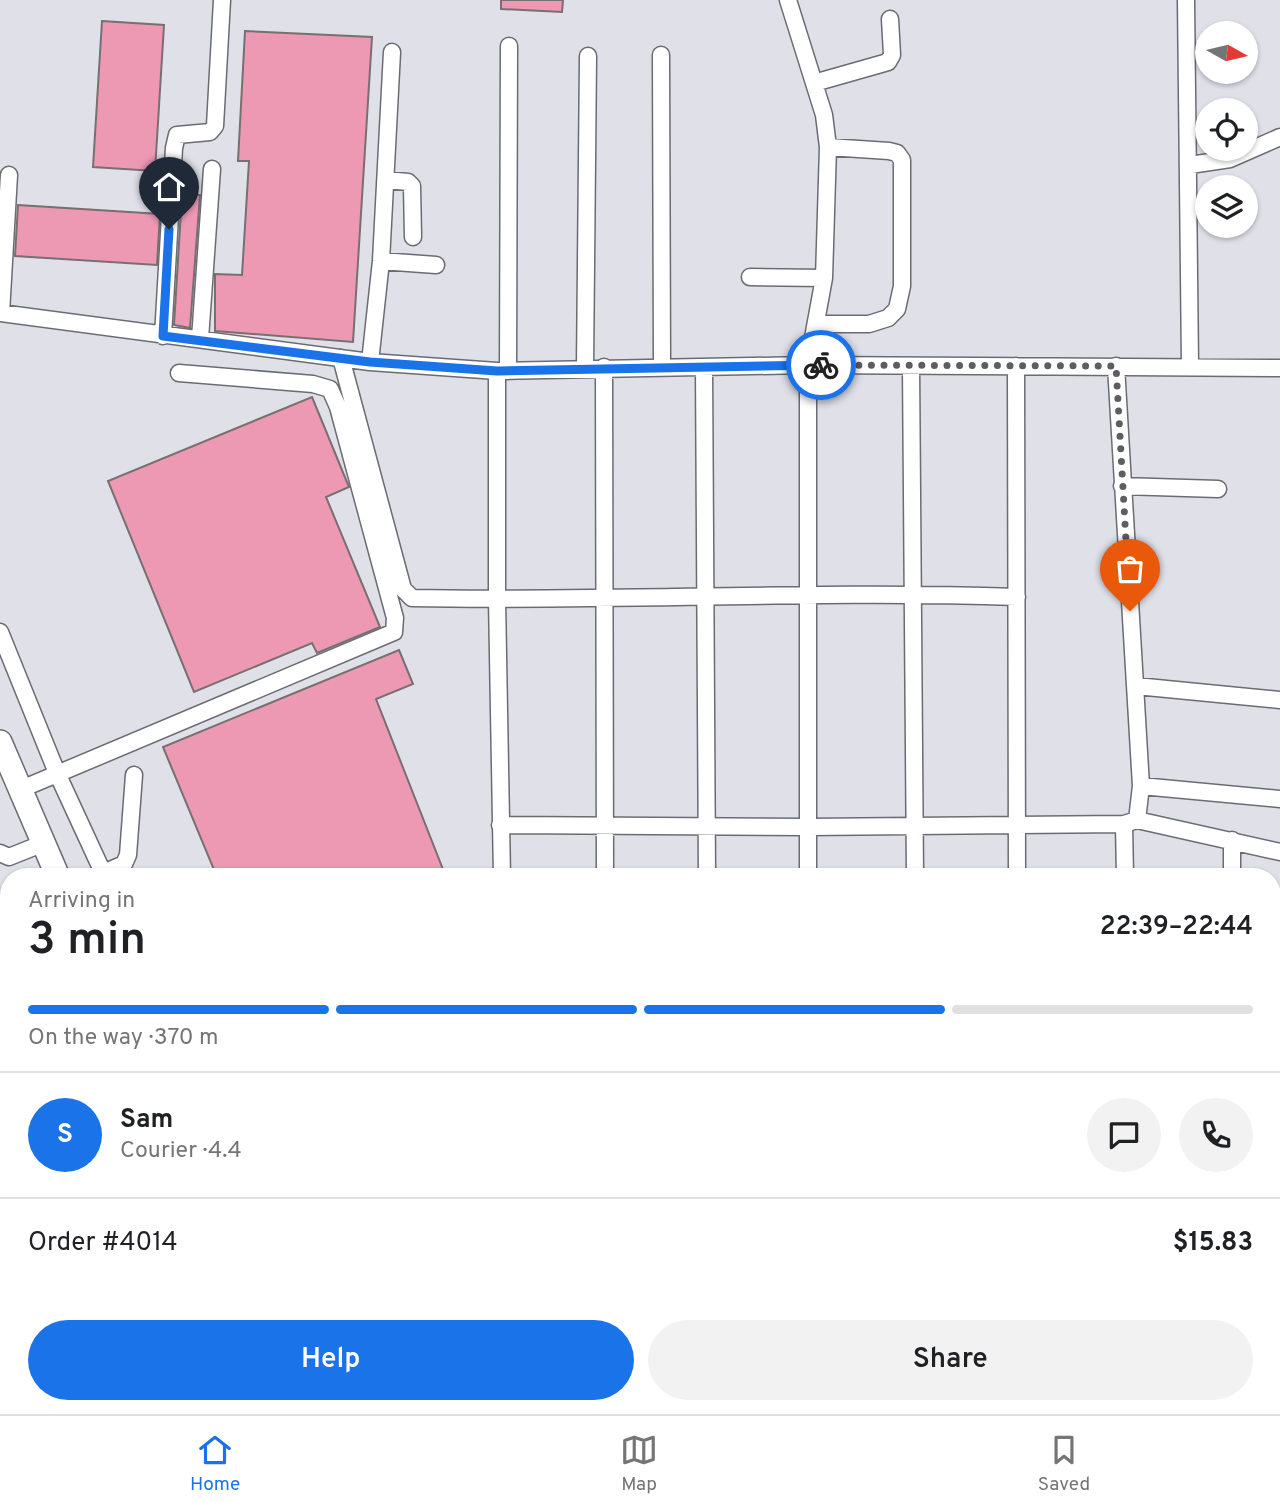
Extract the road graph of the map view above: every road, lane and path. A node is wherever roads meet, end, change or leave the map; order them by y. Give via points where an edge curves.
1 (222, 0) edge
2 (788, 0) edge
3 (1186, 0) edge
4 (890, 19) dead end
5 (509, 46) dead end
6 (392, 52) dead end
7 (662, 55) dead end
8 (588, 56) dead end
9 (814, 83) junction
10 (1280, 137) edge
11 (828, 147) junction
12 (1189, 165) junction
13 (212, 169) dead end
14 (9, 175) dead end
15 (386, 180) junction
16 (413, 237) dead end
17 (381, 261) junction
18 (436, 265) dead end
19 (750, 277) dead end
20 (824, 278) junction
21 (1, 313) edge
22 (816, 324) junction
23 (163, 336) junction
24 (200, 339) junction
25 (341, 358) junction
26 (370, 362) junction
27 (808, 365) junction
28 (1190, 365) junction
29 (662, 366) junction
30 (911, 366) junction
31 (1016, 366) junction
32 (1116, 366) junction
33 (604, 367) junction
34 (704, 367) junction
35 (585, 368) junction
36 (1280, 368) edge
37 (503, 371) junction
38 (179, 373) dead end
39 (1122, 486) junction
40 (1218, 489) dead end
41 (807, 594) junction
42 (913, 594) junction
43 (706, 597) junction
44 (1017, 597) junction
45 (497, 599) junction
46 (606, 599) junction
47 (0, 632) edge
48 (1136, 686) junction
49 (1280, 700) edge
50 (0, 742) edge
51 (57, 773) junction
52 (134, 775) dead end
53 (1141, 786) junction
54 (19, 790) junction
55 (1280, 799) edge
56 (1130, 822) junction
57 (1016, 824) junction
58 (500, 825) junction
59 (915, 825) junction
60 (707, 826) junction
61 (606, 827) junction
62 (808, 827) junction
63 (0, 836) edge
64 (1232, 840) junction
65 (44, 843) junction
66 (1280, 852) edge
67 (4, 855) edge
68 (54, 868) edge
69 (98, 868) edge
70 (116, 868) edge
71 (502, 868) edge
72 (606, 868) edge
73 (707, 868) edge
74 (808, 868) edge
75 (915, 868) edge
76 (1017, 868) edge
77 (1126, 868) edge
78 (1232, 868) edge

1 - 23 street via 215,126 210,132 177,135 174,148
2 - 9 street
3 - 12 street
4 - 9 street via 892,55 888,62
5 - 37 street
6 - 15 street
7 - 29 street
8 - 35 street
9 - 11 street
10 - 12 street via 1230,159
11 - 20 street
11 - 22 street via 889,151 902,160 902,286 897,309 888,318 869,324
12 - 28 street
13 - 24 street
14 - 21 street
15 - 16 street via 412,186
15 - 17 street
17 - 18 street
17 - 26 street
19 - 20 street
20 - 22 street
21 - 23 street
22 - 27 street
23 - 24 street
24 - 25 street
25 - 26 street
25 - 45 street via 407,594 412,598
26 - 37 street
27 - 30 street
27 - 34 street
27 - 41 street
28 - 32 street
28 - 36 street
29 - 33 street
29 - 34 street
30 - 31 street
30 - 42 street
31 - 32 street
31 - 44 street
32 - 39 street
33 - 35 street
33 - 46 street
34 - 43 street
35 - 37 street
37 - 45 street
38 - 51 street via 330,389 392,605 394,632
39 - 40 street
39 - 48 street
41 - 42 street
41 - 43 street
41 - 62 street
42 - 44 street
42 - 59 street
43 - 46 street
43 - 60 street
44 - 57 street
45 - 46 street
45 - 58 street
46 - 61 street
47 - 51 street
48 - 49 street
48 - 53 street
50 - 54 highway
51 - 54 street
51 - 69 street
52 - 70 street via 128,855
53 - 55 street
53 - 56 street
54 - 65 highway
56 - 57 street
56 - 64 street
56 - 77 street
57 - 59 street
57 - 76 street
58 - 61 street
58 - 71 street
59 - 62 street
59 - 75 street
60 - 61 street
60 - 62 street
60 - 73 street
61 - 72 street
62 - 74 street
63 - 67 street
64 - 66 street
64 - 78 street
65 - 67 street
65 - 68 highway

